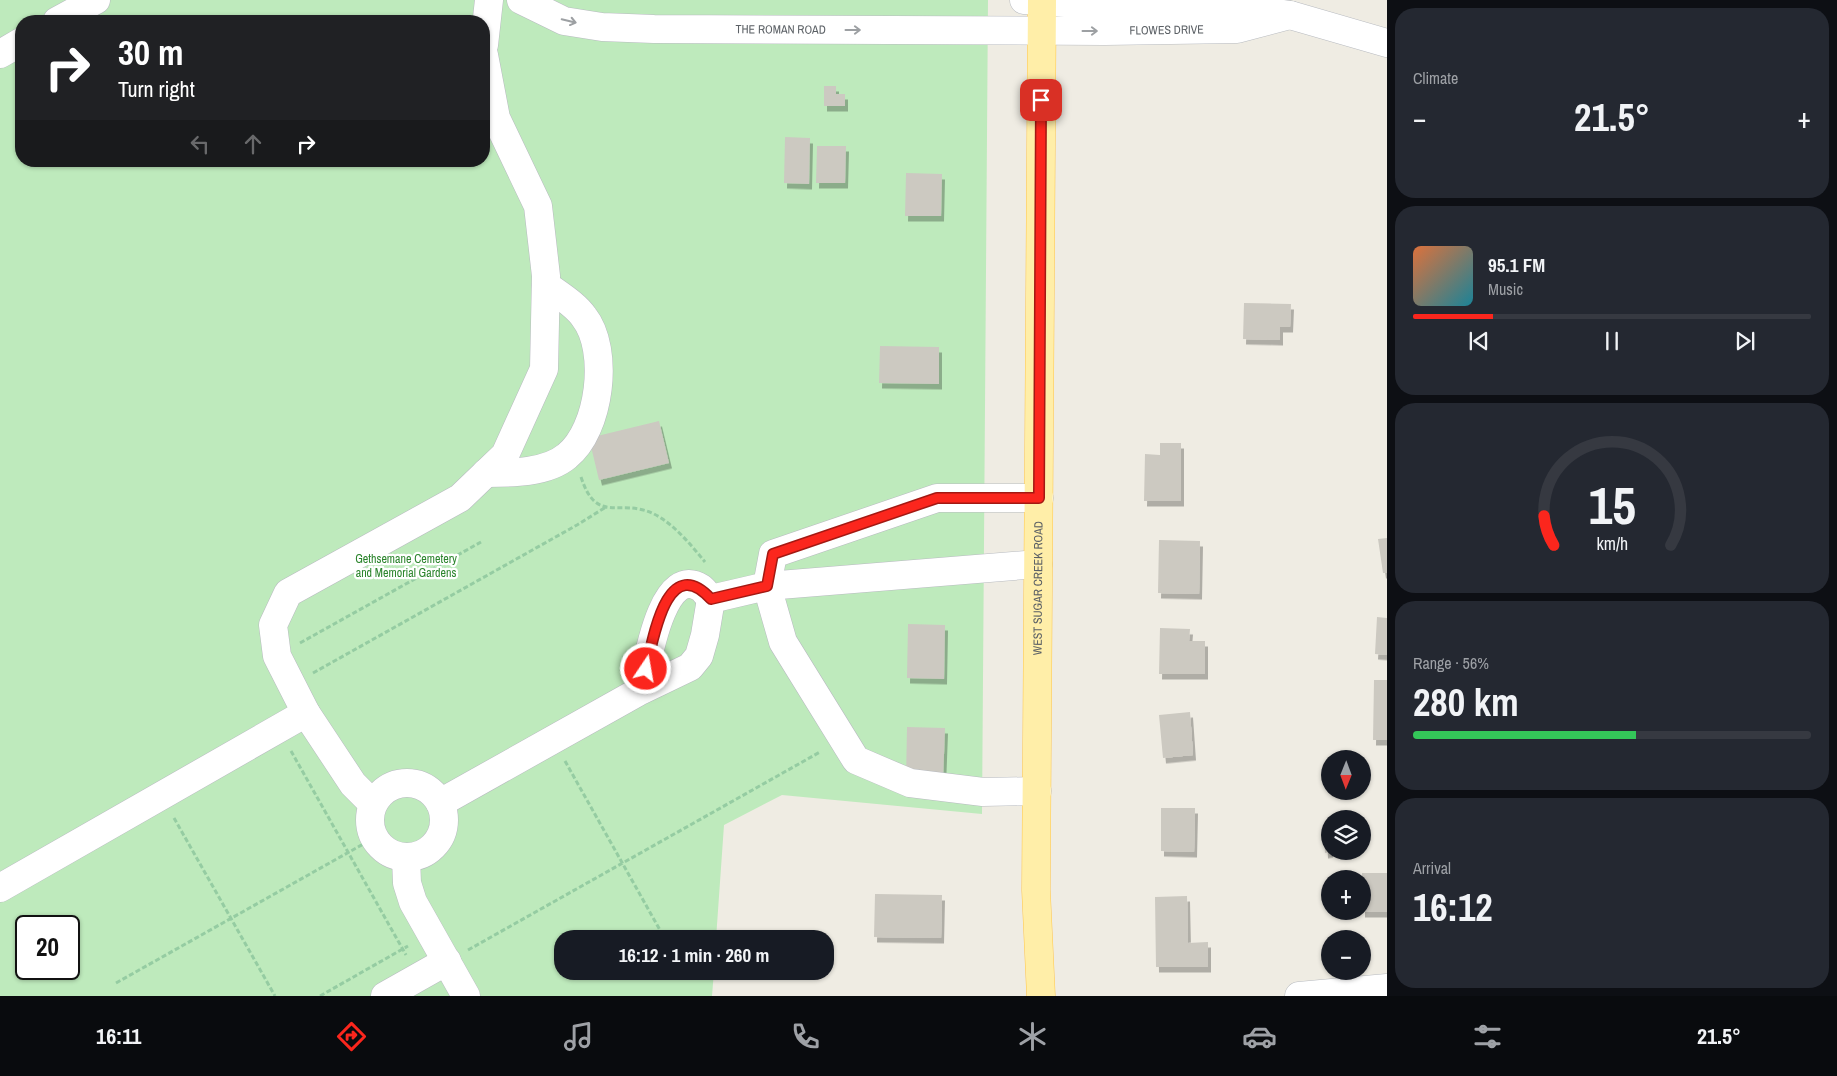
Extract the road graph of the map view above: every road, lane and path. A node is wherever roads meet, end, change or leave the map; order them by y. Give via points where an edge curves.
1 (96, 0) edge
2 (489, 0) edge
3 (525, 0) edge
4 (1036, 0) edge
5 (68, 15) edge
6 (487, 15) edge
7 (1290, 15) junction
8 (1042, 31) junction
9 (1387, 43) edge
10 (15, 45) edge
11 (0, 54) edge
12 (490, 86) edge
13 (546, 285) junction
14 (568, 456) junction
15 (486, 473) junction
16 (1039, 498) junction
17 (606, 507) junction
18 (481, 542) dead end
19 (1038, 564) junction
20 (708, 565) dead end
21 (767, 586) junction
22 (711, 599) junction
23 (277, 656) junction
24 (292, 686) junction
25 (641, 690) junction
26 (306, 713) junction
27 (279, 729) junction
28 (553, 739) junction
29 (843, 740) junction
30 (1037, 791) junction
31 (162, 796) junction
32 (440, 803) junction
33 (373, 804) junction
34 (374, 838) junction
35 (348, 853) junction
36 (406, 858) junction
37 (623, 863) junction
38 (0, 888) edge
39 (231, 919) junction
40 (660, 930) edge
41 (431, 934) junction
42 (402, 950) junction
43 (447, 961) junction
44 (418, 978) junction
45 (116, 984) dead end
46 (1387, 988) edge
47 (275, 996) edge
48 (320, 996) edge
49 (385, 996) edge
50 (466, 996) edge
51 (1040, 996) edge
52 (1299, 996) edge

1 - 5 street
2 - 6 street
3 -> 8 street, THE ROMAN ROAD via 564,21 602,27
4 - 7 street, FLOWES DRIVE via 1120,6 1234,6
4 - 8 main road, WEST SUGAR CREEK ROAD
8 -> 7 street, FLOWES DRIVE via 1237,29
7 - 9 street, FLOWES DRIVE
8 - 16 main road, WEST SUGAR CREEK ROAD
10 - 11 street
12 - 13 street via 496,118 538,206
13 - 14 street via 585,317 594,336 597,354 600,378 596,401 587,426
13 - 15 street via 544,369 505,455
14 - 15 street via 549,466
14 - 17 path via 577,468 588,497
15 - 23 street via 460,498 288,593 273,625
16 - 19 main road, WEST SUGAR CREEK ROAD
16 - 21 street via 937,498 773,554
17 - 20 path via 653,513 668,523
17 - 24 path
18 - 23 path
19 - 21 street
19 - 30 main road, WEST SUGAR CREEK ROAD
21 - 22 street
21 - 29 street via 784,642
22 - 25 street via 699,656 690,667
22 - 25 street via 700,588 690,585 680,586 670,594 661,610
23 - 24 street
24 - 26 street
25 - 28 street
26 - 27 street
26 - 33 street via 353,784
27 - 31 street
27 - 35 path
28 - 32 street
28 - 37 path
29 - 30 street via 856,760 910,783 983,792
29 - 37 path
30 - 51 main road, WEST SUGAR CREEK ROAD
31 - 38 street
31 - 39 path
32 - 33 street via 423,787 406,784 389,787
32 - 36 street via 444,815 438,840 430,850
33 - 34 street via 370,821
34 - 35 path
34 - 36 street via 393,856
35 - 39 path
35 - 42 path
36 - 41 street via 407,883 413,902
37 - 40 path
37 - 43 path
39 - 45 path
39 - 47 path
41 - 42 path
41 - 43 street
42 - 44 path
42 - 48 path
43 - 44 street
43 - 50 street
44 - 49 street
46 - 52 street

